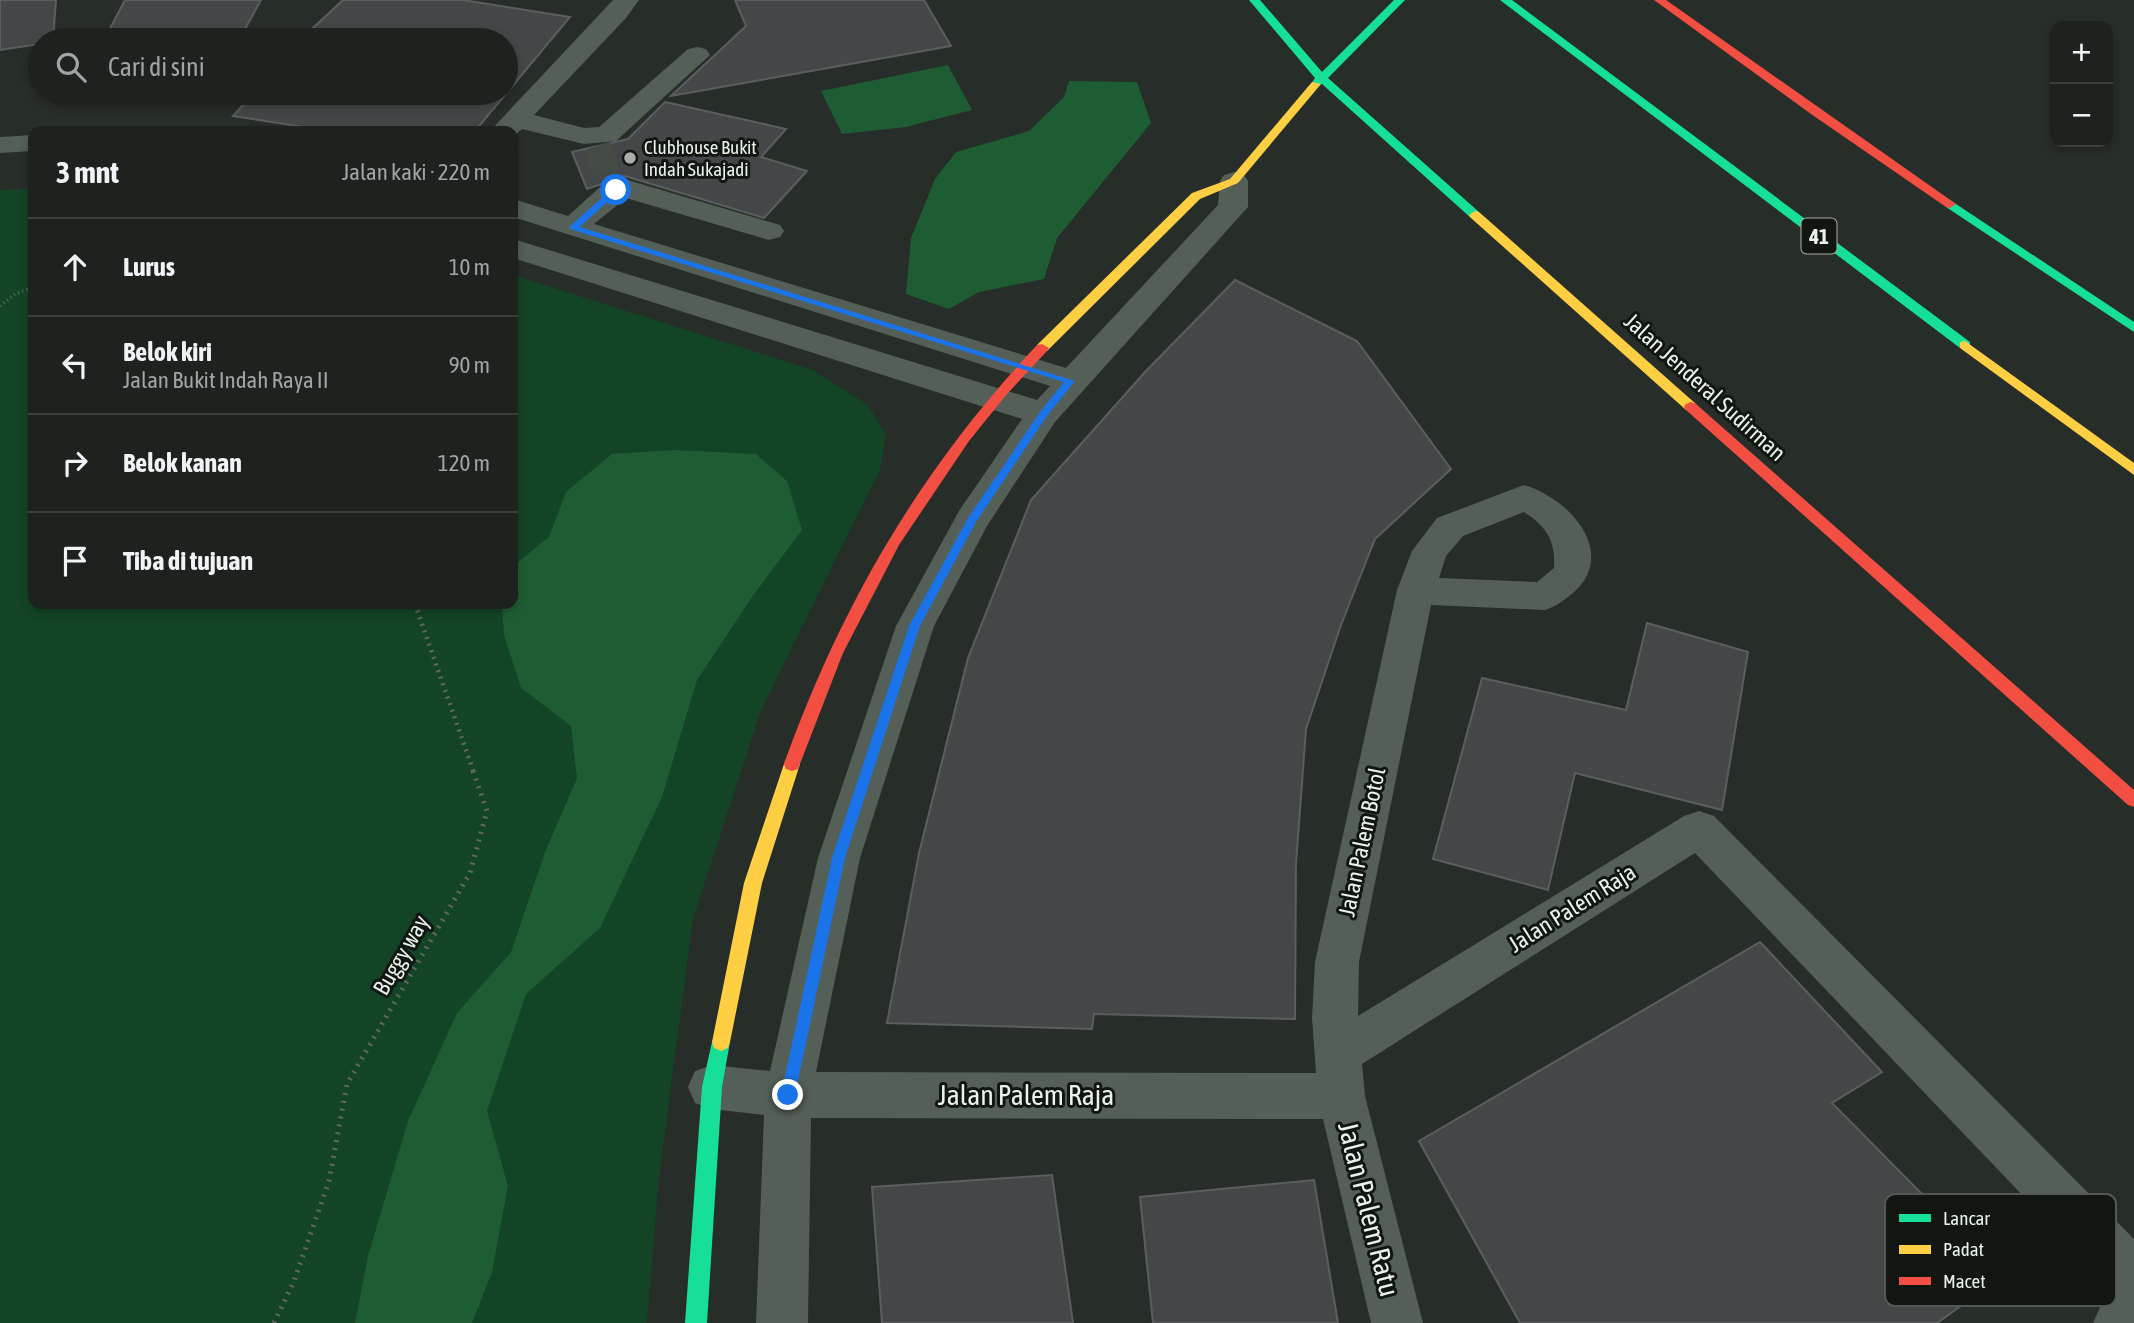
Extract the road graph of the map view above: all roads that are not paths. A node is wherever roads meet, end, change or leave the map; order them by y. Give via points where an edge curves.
1 (621, 0) edge
2 (1254, 0) edge
3 (1399, 0) edge
4 (1506, 0) edge
5 (1659, 0) edge
6 (697, 55) dead end
7 (1321, 78) junction
8 (510, 125) edge
9 (518, 127) edge
10 (28, 143) edge
11 (0, 145) edge
12 (28, 168) edge
13 (0, 170) edge
14 (1234, 181) junction
15 (518, 210) edge
16 (573, 228) junction
17 (769, 231) dead end
18 (518, 250) edge
19 (2134, 328) edge
20 (1025, 365) junction
21 (1070, 381) junction
22 (997, 397) junction
23 (1043, 414) junction
24 (2134, 470) edge
25 (1416, 590) dead end
26 (2134, 800) edge
27 (1339, 1075) junction
28 (712, 1087) junction
29 (788, 1095) junction
30 (2055, 1194) edge
31 (2116, 1257) edge
32 (2134, 1275) edge
33 (2134, 1311) edge
34 (696, 1323) edge
35 (782, 1323) edge
36 (1396, 1323) edge
37 (2119, 1323) edge

1 - 8 street
2 - 7 main road, Jalan Jenderal Sudirman
3 - 7 main road
4 - 24 main road, 41
5 - 19 main road via 1815,112
6 - 9 street via 594,142
7 - 14 main road
7 - 26 main road, Jalan Jenderal Sudirman
10 - 11 street
12 - 13 street
14 - 20 main road via 1196,196
14 - 21 street via 1233,207
15 - 16 street
16 - 17 street via 613,187
16 - 20 street
18 - 22 street
20 - 21 street
20 - 22 main road
21 - 23 street
22 - 23 street
22 - 28 main road via 948,458 902,530 808,715 753,883
23 - 29 street via 972,520 915,626 839,858
25 - 27 street, Jalan Palem Botol via 1336,962
27 - 29 street, Jalan Palem Raja
27 - 30 street, Jalan Palem Raja via 1699,829
27 - 36 street, Jalan Palem Ratu
28 - 29 street, Jalan Palem Raja
28 - 34 main road
29 - 35 street
31 - 32 street, Jalan Palem Raja
33 - 37 street

